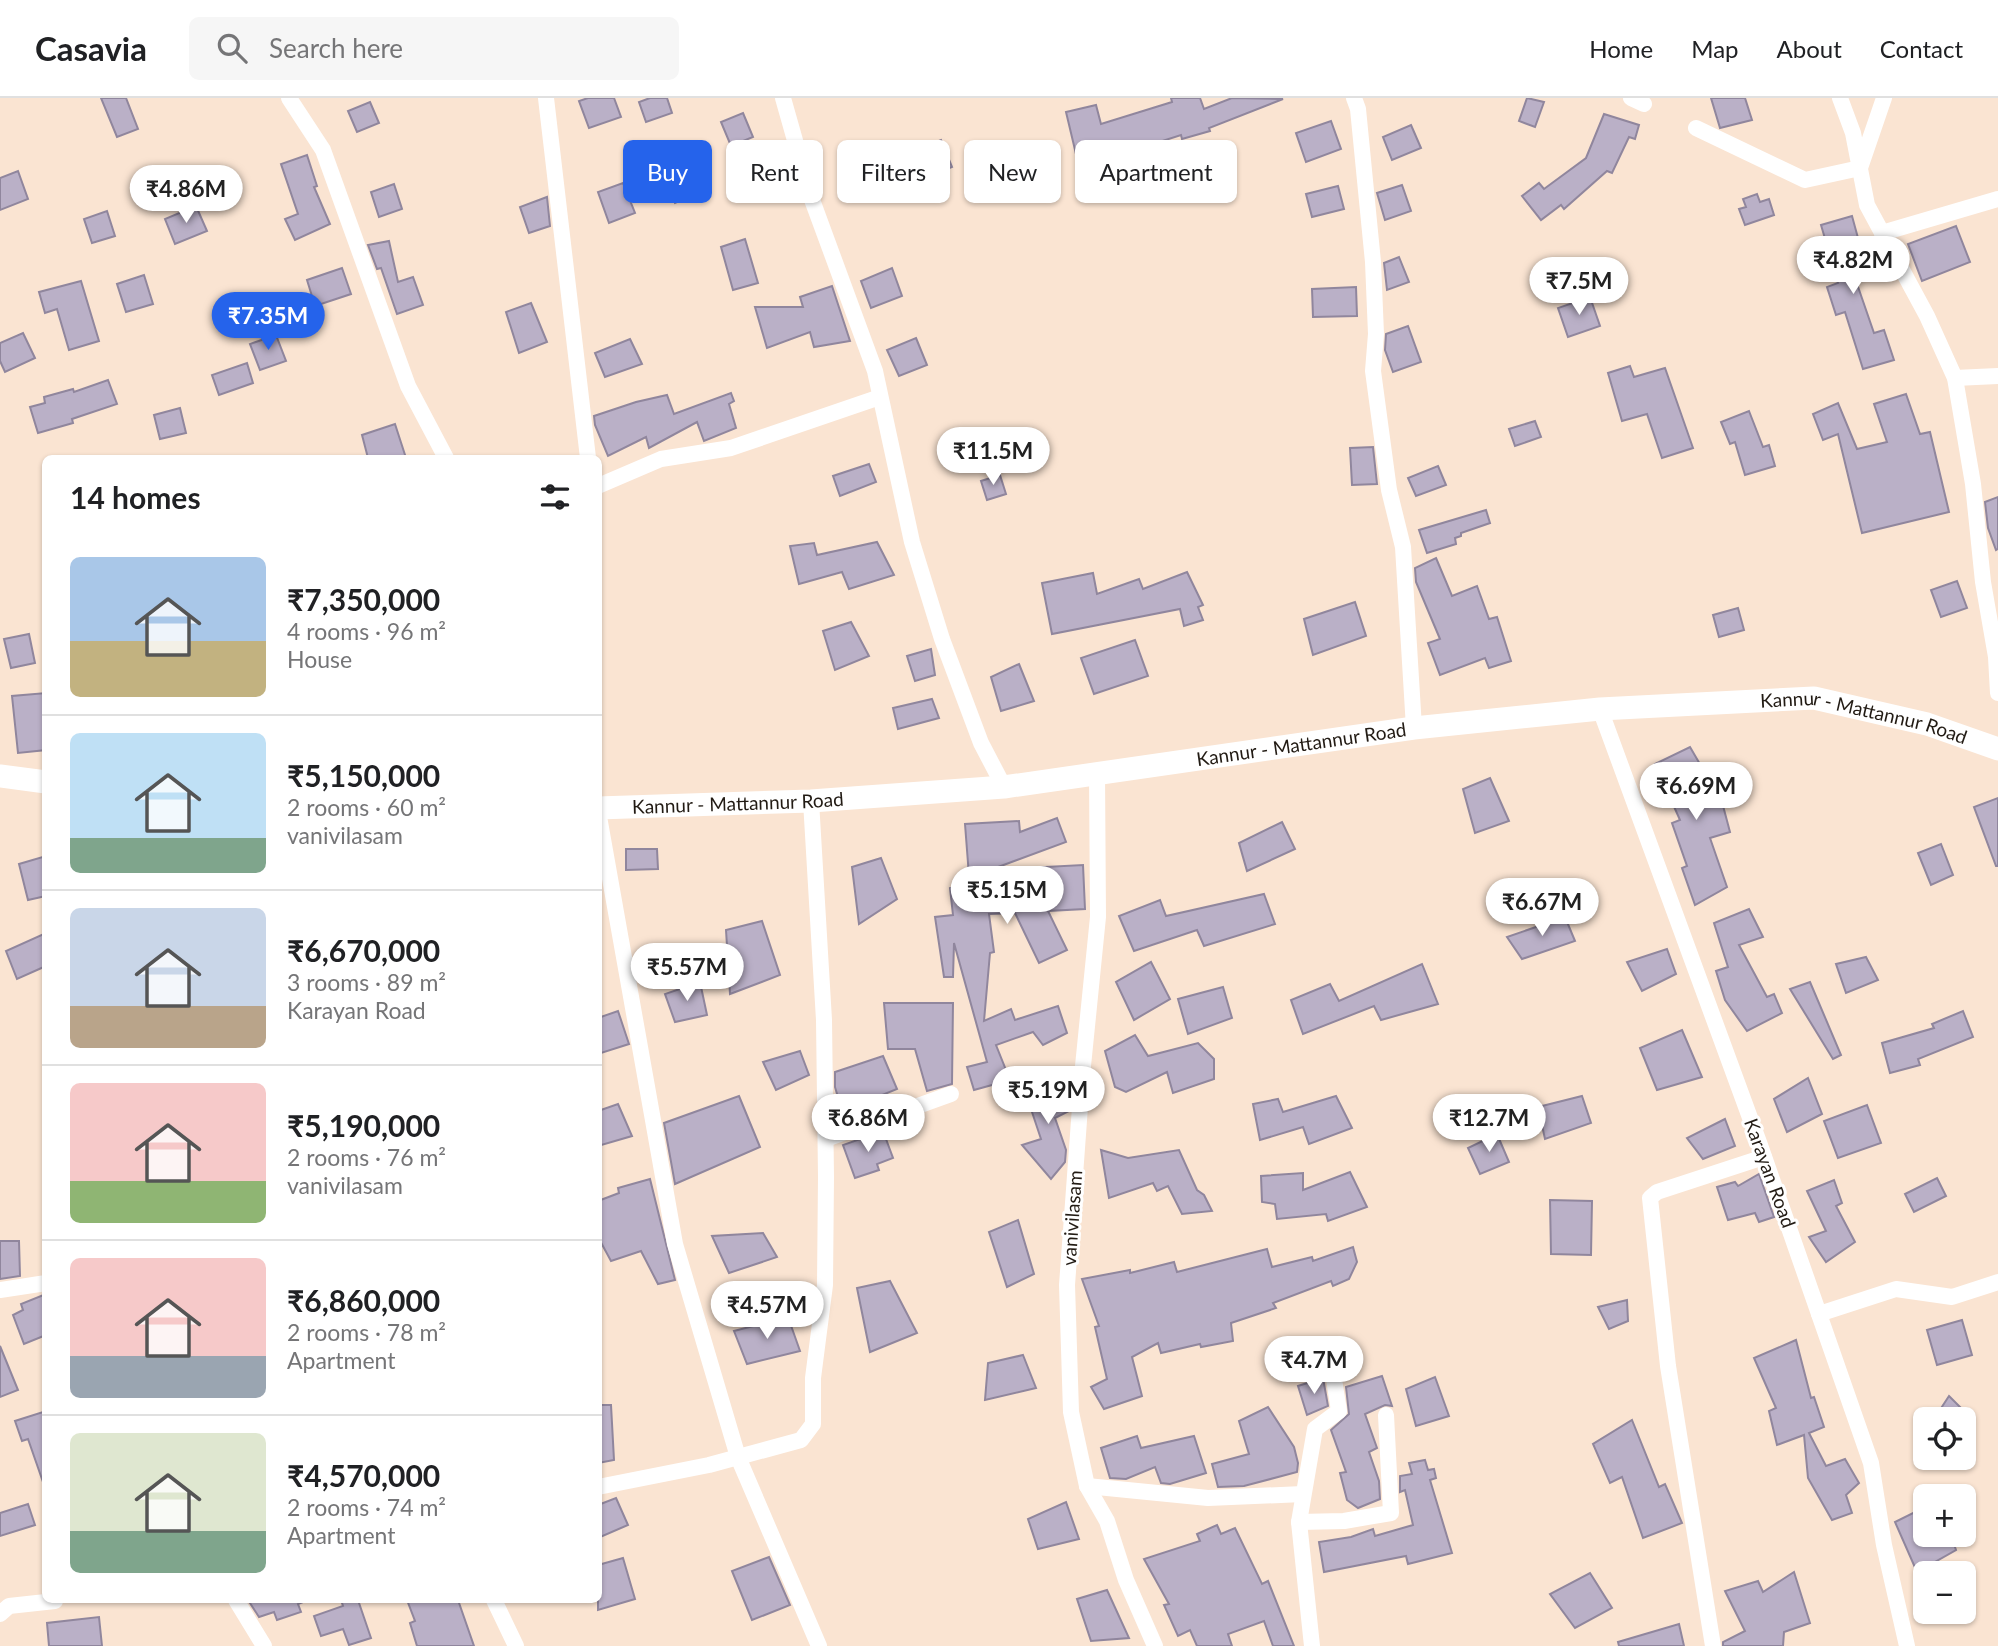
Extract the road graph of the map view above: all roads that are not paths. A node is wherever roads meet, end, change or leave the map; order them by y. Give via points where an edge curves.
1 (289, 98) edge
2 (546, 98) edge
3 (783, 98) edge
4 (1354, 98) edge
5 (1840, 98) edge
6 (1885, 98) edge
7 (1696, 128) dead end
8 (1860, 168) junction
9 (1998, 199) edge
10 (1882, 233) junction
11 (1998, 376) edge
12 (1955, 378) junction
13 (880, 397) junction
14 (444, 455) edge
15 (588, 455) edge
16 (602, 484) edge
17 (1998, 693) edge
18 (1600, 709) junction
19 (1413, 728) junction
20 (1998, 749) edge
21 (1097, 774) junction
22 (0, 776) edge
23 (42, 781) edge
24 (1004, 787) junction
25 (811, 800) junction
26 (602, 810) edge
27 (602, 833) edge
28 (951, 1094) dead end
29 (826, 1139) junction
30 (1765, 1157) junction
31 (1998, 1282) edge
32 (42, 1284) edge
33 (0, 1290) edge
34 (1819, 1314) junction
35 (1333, 1373) dead end
36 (1386, 1415) dead end
37 (738, 1457) junction
38 (1087, 1486) junction
39 (602, 1487) edge
40 (1303, 1494) junction
41 (1299, 1522) junction
42 (42, 1602) edge
43 (238, 1603) edge
44 (495, 1603) edge
45 (0, 1614) edge
46 (264, 1646) edge
47 (516, 1646) edge
48 (819, 1646) edge
49 (1155, 1646) edge
50 (1312, 1646) edge
51 (1713, 1646) edge
52 (1908, 1646) edge

1 - 14 street via 323,150 408,386
2 - 15 street
3 - 13 street via 811,197
4 - 19 street via 1369,194 1376,334 1373,371 1389,490 1403,547
5 - 8 street
6 - 8 street
7 - 8 street via 1805,180
8 - 10 street via 1867,205
9 - 10 street
10 - 12 street
11 - 12 street
12 - 17 street
13 - 16 street via 731,448 660,459
13 - 24 street via 912,542 942,639 981,743
18 - 19 main road, Kannur - Mattannur Road
18 - 20 main road, Kannur - Mattannur Road via 1814,698 1927,724
18 - 30 street, Karayan Road
19 - 21 main road, Kannur - Mattannur Road
21 - 24 main road, Kannur - Mattannur Road
21 - 38 street, vanivilasam via 1098,917 1067,1319 1071,1412
22 - 23 main road
24 - 25 main road, Kannur - Mattannur Road
25 - 26 main road, Kannur - Mattannur Road
25 - 29 street
27 - 37 street via 675,1244
28 - 29 street
29 - 37 street via 825,1285 813,1378 813,1424 800,1440
30 - 34 street, Karayan Road
30 - 51 street via 1650,1198 1668,1366
31 - 34 street via 1952,1297 1896,1289
32 - 33 street
34 - 52 street, Karayan Road via 1871,1463 1884,1545
35 - 40 street via 1339,1411 1315,1429
36 - 41 street via 1391,1513
37 - 39 street
37 - 48 street
38 - 40 street via 1208,1497
38 - 49 street, vanivilasam via 1107,1521
40 - 41 street
41 - 50 street
42 - 45 street via 9,1606
43 - 46 street
44 - 47 street

